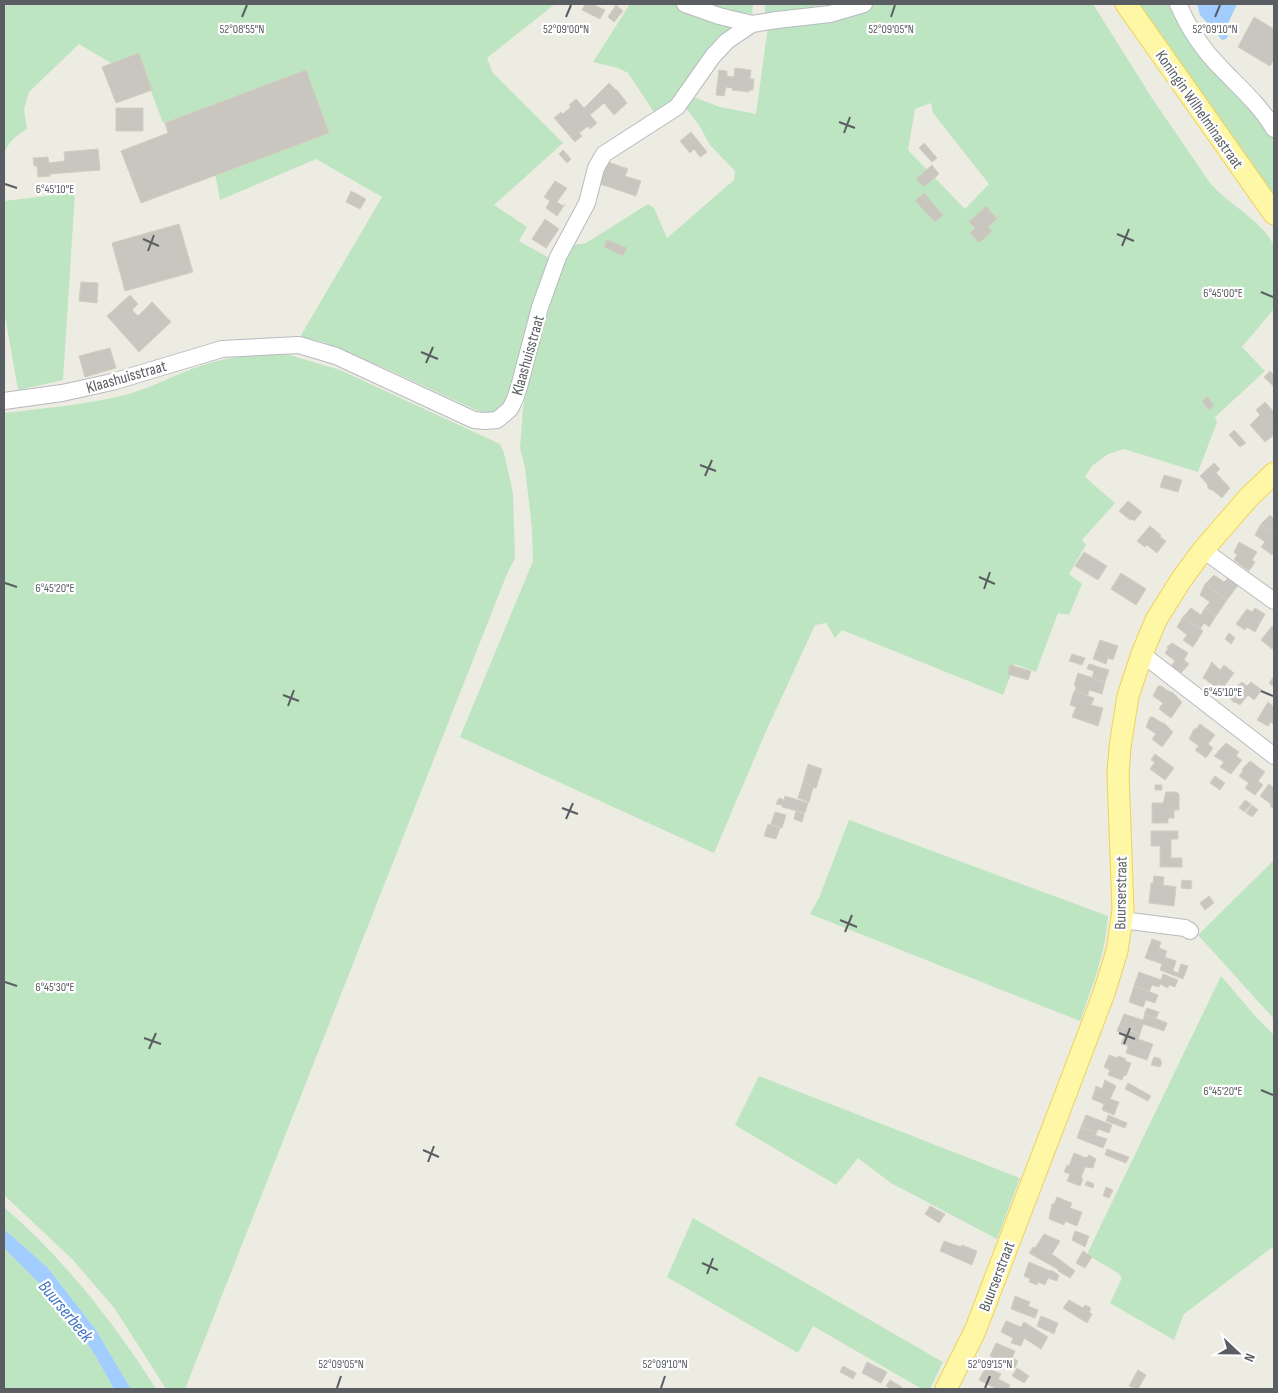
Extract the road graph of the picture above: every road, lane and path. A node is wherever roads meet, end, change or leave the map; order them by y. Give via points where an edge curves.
1 (685, 4) edge
2 (864, 4) edge
3 (1126, 4) edge
4 (1178, 4) edge
5 (752, 24) junction
6 (1274, 130) edge
7 (1274, 214) edge
8 (4, 401) edge
9 (1274, 473) edge
10 (1203, 550) junction
11 (1274, 601) edge
12 (1142, 654) junction
13 (1274, 756) edge
14 (1122, 920) junction
15 (1190, 931) dead end
16 (946, 1389) edge

1 - 5 street
2 - 5 street, Klaashuisstraat via 830,14
3 - 7 main road, Koningin Wilhelminastraat
4 - 6 street via 1194,35 1257,104
5 - 8 street, Klaashuisstraat via 727,41 713,56 677,107 604,154 596,168 587,203 558,257 540,307 520,387 510,409 497,420 474,420 336,356 299,345 222,349 62,394
9 - 10 main road, Buurserstraat via 1248,497
10 - 11 street
10 - 12 main road, Buurserstraat via 1156,620
12 - 13 street
12 - 14 main road, Buurserstraat via 1124,716 1118,774
14 - 15 street
14 - 16 main road, Buurserstraat via 1117,951 1104,992 975,1331

